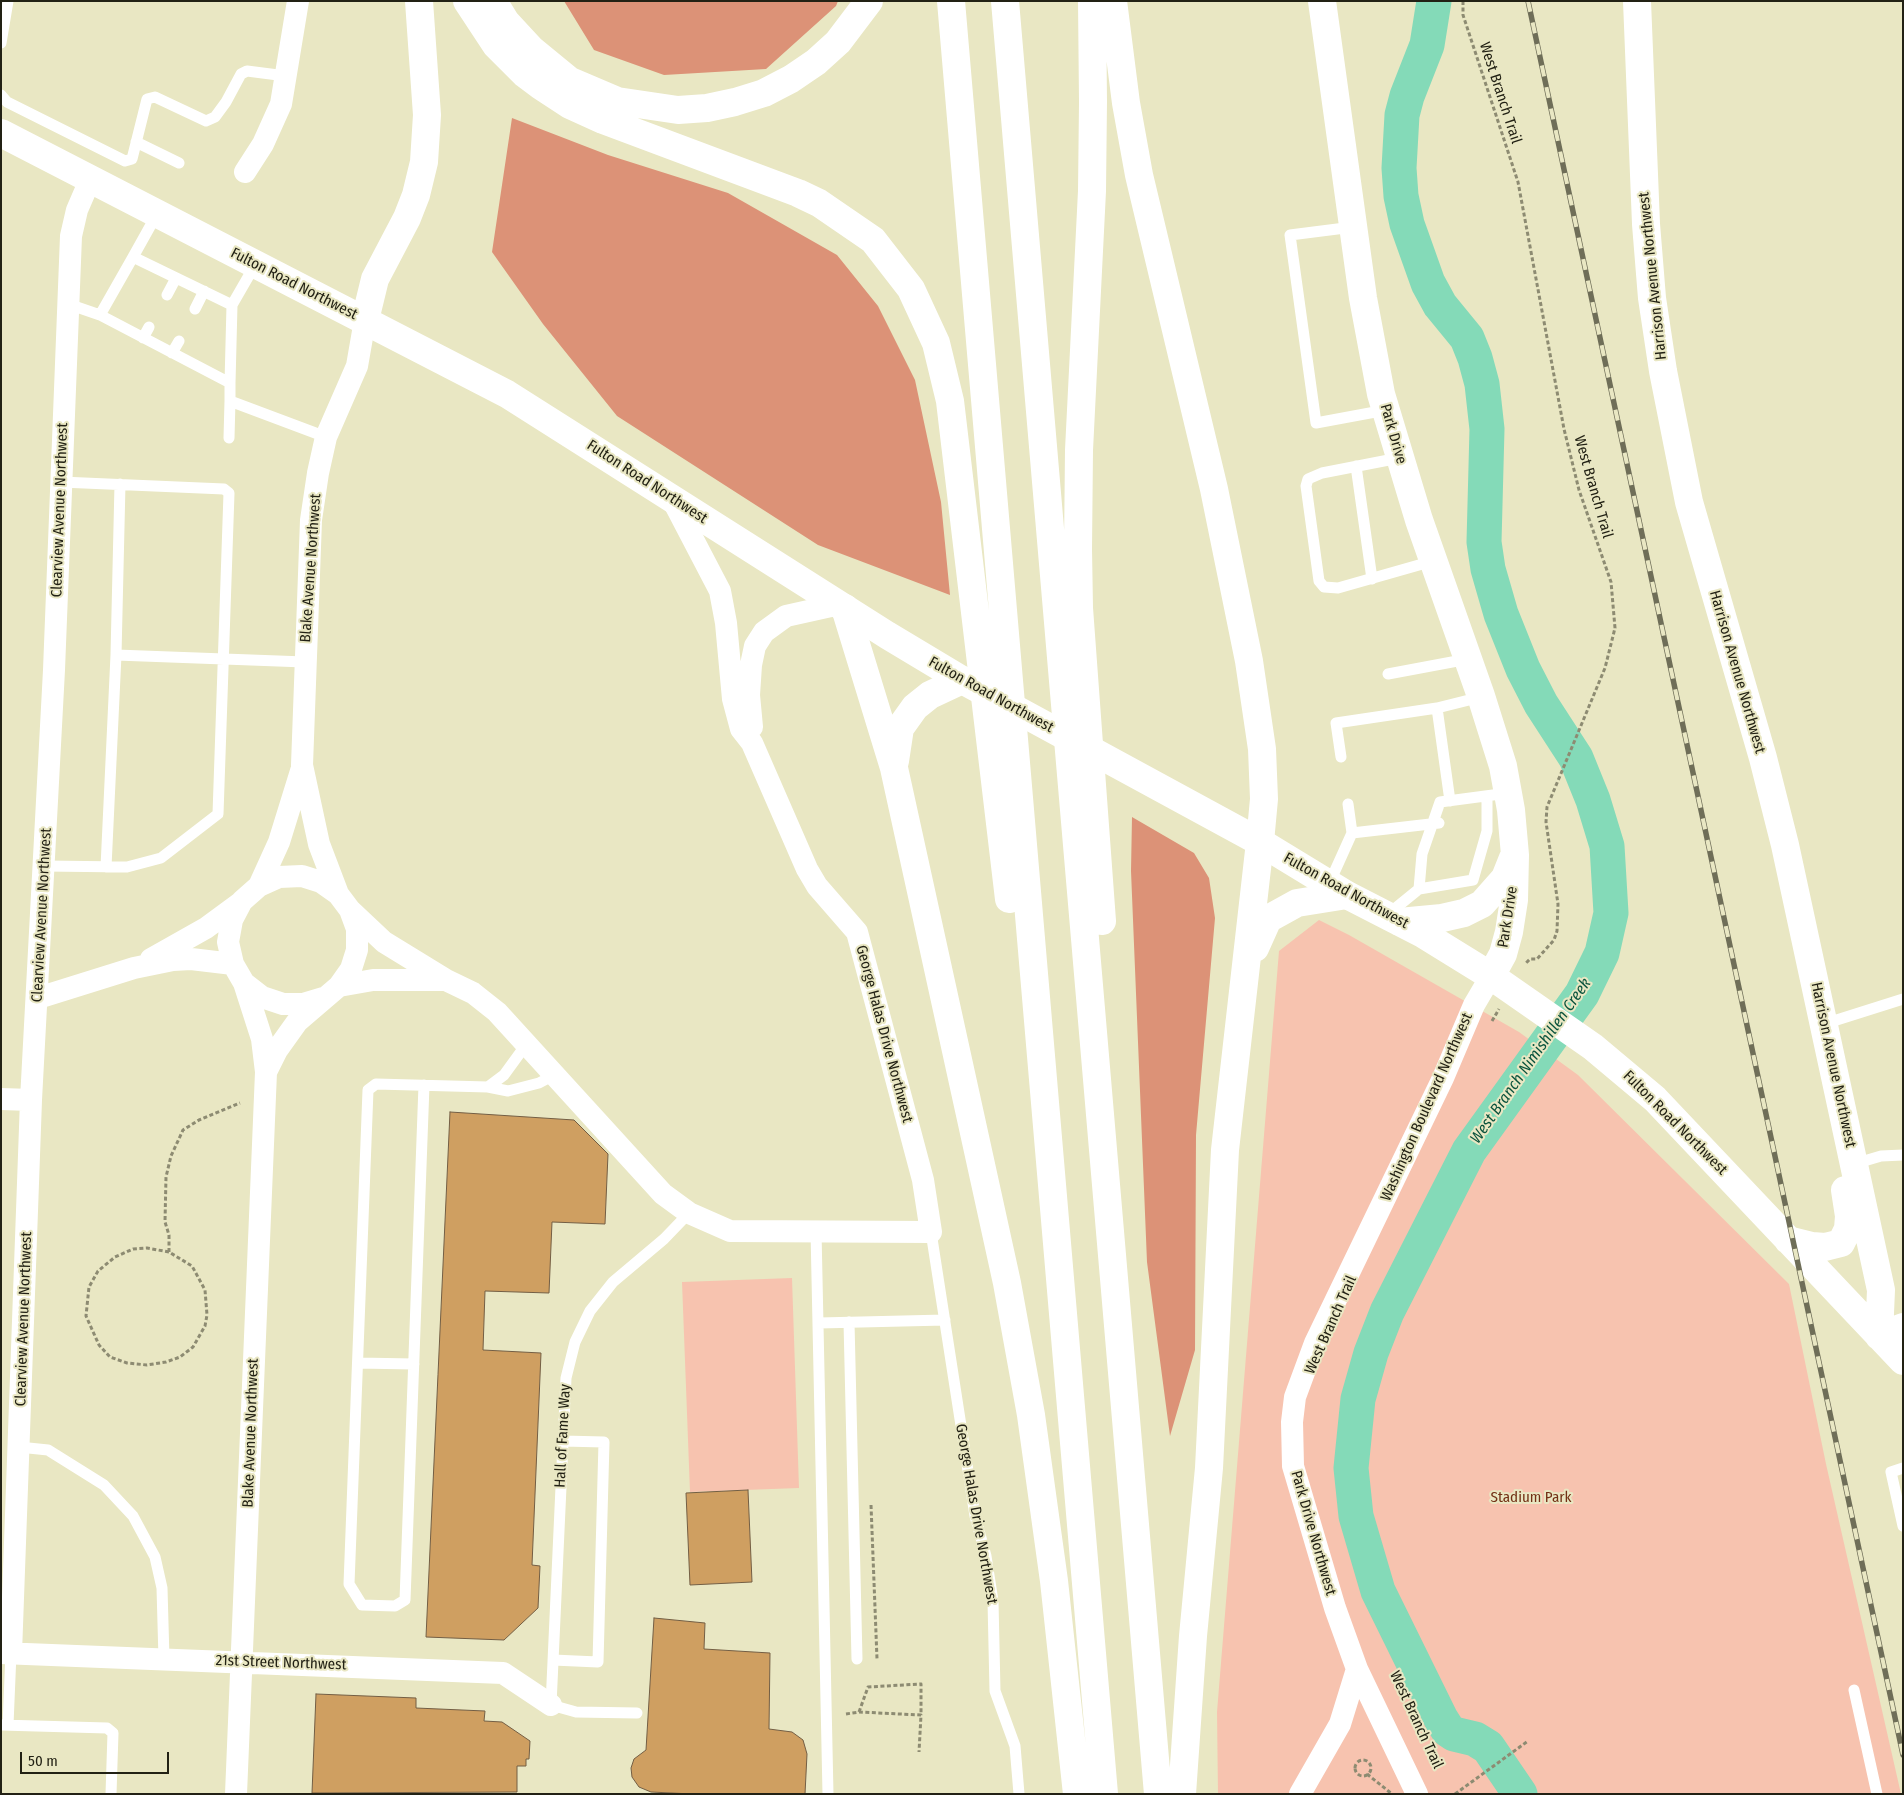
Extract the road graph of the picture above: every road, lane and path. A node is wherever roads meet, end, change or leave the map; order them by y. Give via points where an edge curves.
1 (8, 1) edge
2 (298, 1) edge
3 (419, 1) edge
4 (467, 1) edge
5 (493, 1) edge
6 (869, 1) edge
7 (951, 1) edge
8 (1005, 1) edge
9 (1092, 1) edge
10 (1113, 1) edge
11 (1322, 1) edge
12 (1463, 1) edge
13 (1637, 1) edge
14 (1, 43) edge
15 (286, 76) junction
16 (1, 95) edge
17 (1, 133) edge
18 (136, 142) junction
19 (180, 163) dead end
20 (245, 172) dead end
21 (90, 180) junction
22 (157, 214) junction
23 (1353, 227) junction
24 (134, 256) junction
25 (255, 265) junction
26 (176, 278) junction
27 (204, 291) junction
28 (167, 295) dead end
29 (68, 304) junction
30 (232, 305) junction
31 (195, 309) dead end
32 (100, 316) junction
33 (365, 320) junction
34 (150, 327) dead end
35 (143, 338) junction
36 (179, 341) dead end
37 (172, 353) junction
38 (230, 383) junction
39 (230, 401) junction
40 (1386, 410) junction
41 (326, 437) junction
42 (229, 438) dead end
43 (1399, 458) junction
44 (1356, 466) junction
45 (61, 482) junction
46 (120, 484) junction
47 (672, 499) junction
48 (1433, 561) junction
49 (1372, 580) junction
50 (842, 606) junction
51 (728, 644) junction
52 (755, 646) junction
53 (116, 654) junction
54 (222, 658) junction
55 (1468, 658) junction
56 (306, 662) junction
57 (1073, 673) junction
58 (1388, 674) dead end
59 (962, 680) junction
60 (1481, 697) junction
61 (1436, 708) junction
62 (752, 743) junction
63 (1341, 757) dead end
64 (302, 765) junction
65 (894, 768) junction
66 (1006, 773) junction
67 (1498, 795) junction
68 (1450, 801) junction
69 (1348, 804) dead end
70 (1436, 823) junction
71 (1352, 833) junction
72 (1260, 842) junction
73 (1515, 855) junction
74 (44, 866) junction
75 (106, 867) junction
76 (259, 886) junction
77 (1338, 889) junction
78 (1419, 889) junction
79 (242, 901) junction
80 (344, 902) junction
81 (1393, 919) junction
82 (1526, 961) dead end
83 (1247, 966) junction
84 (134, 968) junction
85 (239, 973) junction
86 (446, 980) junction
87 (1500, 983) junction
88 (331, 992) junction
89 (38, 998) junction
90 (1903, 999) edge
91 (1494, 1017) dead end
92 (1824, 1024) junction
93 (1488, 1029) dead end
94 (528, 1042) junction
95 (266, 1072) junction
96 (556, 1074) junction
97 (424, 1085) junction
98 (488, 1087) junction
99 (1837, 1087) junction
100 (1, 1099) edge
101 (31, 1100) junction
102 (240, 1103) dead end
103 (1903, 1155) edge
104 (1854, 1164) junction
105 (689, 1213) junction
106 (816, 1231) junction
107 (931, 1232) junction
108 (1366, 1239) joint
109 (1788, 1240) junction
110 (169, 1252) junction
111 (945, 1320) junction
112 (849, 1322) junction
113 (819, 1323) junction
114 (1891, 1331) edge
115 (1903, 1361) edge
116 (358, 1363) junction
117 (414, 1364) junction
118 (563, 1441) junction
119 (19, 1446) junction
120 (1903, 1468) edge
121 (1903, 1526) edge
122 (6, 1653) edge
123 (164, 1658) junction
124 (857, 1659) dead end
125 (553, 1660) junction
126 (241, 1661) junction
127 (1358, 1669) junction
128 (1854, 1690) dead end
129 (551, 1705) junction
130 (859, 1712) junction
131 (637, 1714) dead end
132 (846, 1714) dead end
133 (921, 1715) junction
134 (5, 1725) edge
135 (1528, 1741) dead end
136 (919, 1752) dead end
137 (1368, 1774) junction
138 (111, 1794) edge
139 (236, 1794) edge
140 (828, 1794) edge
141 (1019, 1794) edge
142 (1077, 1794) edge
143 (1104, 1794) edge
144 (1158, 1794) edge
145 (1182, 1794) edge
146 (1300, 1794) edge
147 (1392, 1794) edge
148 (1417, 1794) edge
149 (1455, 1794) edge
150 (1877, 1794) edge

1 - 14 lane
2 - 15 street
3 - 33 main road via 427,115 424,162 407,218 375,279
4 - 66 main road via 509,59 540,86 570,105 819,203 873,240 894,264 925,316 944,372 955,437 975,619
5 - 6 main road via 506,22 531,50 570,81 617,100 678,110 735,102 791,80 838,42
7 - 66 main road via 1005,637
8 - 57 main road
9 - 57 main road via 1092,191 1079,450 1079,608
10 - 72 main road via 1139,175 1214,489 1249,661 1262,749 1264,799
11 - 23 main road, Park Drive
12 - 82 path, West Branch Trail via 1463,15 1518,182 1564,429 1579,490 1611,582 1615,628 1604,668 1549,800 1546,822 1558,904 1554,940 1537,959
13 - 92 main road, Harrison Avenue Northwest via 1646,224 1662,371 1689,502 1763,758
15 - 18 lane via 248,70 241,74 215,117 206,121 155,97 147,98
15 - 20 street via 281,104 263,144
16 - 18 lane via 7,102 125,161 132,159
17 - 21 main road, Fulton Road Northwest
18 - 19 lane
21 - 22 main road, Fulton Road Northwest
21 - 29 street, Clearview Avenue Northwest via 77,210 71,236
22 - 24 lane
22 - 25 main road, Fulton Road Northwest
23 - 40 main road, Park Drive via 1363,298
23 - 40 lane via 1290,235 1316,423
24 - 26 lane
24 - 32 lane
25 - 30 lane
25 - 33 main road, Fulton Road Northwest
26 - 27 lane
26 - 28 lane
27 - 30 lane
27 - 31 lane
29 - 32 lane
29 - 45 street, Clearview Avenue Northwest
30 - 38 lane
32 - 35 lane
33 - 41 street, Blake Avenue Northwest via 357,366
33 - 47 main road, Fulton Road Northwest via 507,394
34 - 35 lane
35 - 37 lane
36 - 37 lane
37 - 38 lane
38 - 39 lane
39 - 41 lane
39 - 42 lane
40 - 43 main road, Park Drive
41 - 56 street, Blake Avenue Northwest via 312,520
43 - 44 lane
43 - 48 main road, Park Drive
44 - 49 lane
44 - 49 lane via 1308,479 1308,505 1319,581 1324,587 1338,588
45 - 46 lane
45 - 74 street, Clearview Avenue Northwest
46 - 53 lane
46 - 54 lane via 224,489 229,493
47 - 50 main road, Fulton Road Northwest
47 - 51 street, George Halas Drive Northwest via 716,580 725,613
48 - 49 lane
48 - 55 main road, Park Drive
50 - 52 street, George Halas Drive Northwest via 786,616 767,628
50 - 59 main road, Fulton Road Northwest
50 - 65 main road
51 - 52 street
51 - 62 street, George Halas Drive Northwest via 735,710 741,729
52 - 62 street, George Halas Drive Northwest via 749,685
53 - 54 lane
53 - 75 lane
54 - 56 lane
54 - 75 lane via 218,814 161,858 127,867
55 - 58 lane
55 - 60 main road, Park Drive
56 - 64 street, Blake Avenue Northwest
57 - 144 main road via 1085,814 1107,983 1097,1079
59 - 65 main road via 930,695 915,707 900,728
59 - 72 main road, Fulton Road Northwest
60 - 61 lane
60 - 67 main road, Park Drive via 1503,766
61 - 63 lane via 1336,723
61 - 68 lane
62 - 107 street, George Halas Drive Northwest via 807,869 817,886 857,932 923,1180
64 - 76 street, Blake Avenue Northwest via 279,842
64 - 80 street, Blake Avenue Northwest via 320,844
65 - 142 main road via 1009,1293 1031,1415 1054,1581
66 - 143 main road via 1013,932 1042,1077
67 - 68 lane
67 - 73 main road, Park Drive
67 - 78 lane via 1484,821 1473,880
68 - 70 lane via 1440,802
69 - 71 lane
70 - 71 lane
70 - 78 lane
71 - 77 lane
72 - 77 main road, Fulton Road Northwest
72 - 83 main road
73 - 81 main road, Park Drive via 1505,878 1482,904 1464,913 1442,918
73 - 87 main road, Park Drive via 1514,900 1502,954
74 - 75 lane
74 - 89 street, Clearview Avenue Northwest
76 - 79 street
76 - 80 street via 280,877 302,876 321,882
77 - 81 main road, Fulton Road Northwest
77 - 83 main road via 1297,903 1268,919
78 - 81 lane
79 - 84 street via 206,928
79 - 85 street via 232,920 228,942
80 - 86 street via 384,942
80 - 88 street via 357,929 357,950 351,969
81 - 87 main road, Fulton Road Northwest
83 - 145 main road via 1225,1150 1210,1468 1193,1636
84 - 85 street via 191,959
84 - 89 street
85 - 88 street via 262,997 283,1004 303,1004
85 - 95 street, Blake Avenue Northwest via 262,1039
86 - 88 street via 373,980
86 - 94 street via 473,993
87 - 108 street, Washington Boulevard Northwest via 1474,1005
87 - 109 main road, Fulton Road Northwest via 1593,1047 1655,1099
88 - 95 street, Blake Avenue Northwest via 297,1022
89 - 101 street, Clearview Avenue Northwest
90 - 92 lane
91 - 93 path
92 - 99 main road, Harrison Avenue Northwest
94 - 96 street
94 - 98 lane via 504,1075
95 - 126 street, Blake Avenue Northwest
96 - 98 lane via 539,1084 508,1091
96 - 105 street via 663,1194
97 - 98 lane
97 - 116 lane via 376,1084 368,1090
97 - 117 lane
99 - 104 main road, Harrison Avenue Northwest
99 - 109 main road via 1829,1112 1848,1206 1848,1229 1838,1245 1812,1246
100 - 101 street
101 - 119 street, Clearview Avenue Northwest
102 - 110 path via 199,1120 183,1130 176,1142 166,1177
103 - 104 lane via 1881,1156
104 - 114 main road, Harrison Avenue Northwest
105 - 106 street via 730,1231
105 - 118 lane, Hall of Fame Way via 664,1239 612,1282 590,1311 574,1342 566,1378
106 - 107 street
106 - 113 lane
107 - 111 lane, George Halas Drive Northwest
108 - 127 street, Park Drive Northwest via 1304,1370 1295,1397 1291,1437 1293,1466 1300,1493 1335,1608
109 - 114 main road, Fulton Road Northwest
110 - 110 path via 192,1266 205,1290 207,1315 200,1336 193,1347 180,1357 166,1362 147,1365 110,1357 99,1345 86,1316 90,1287 98,1271 115,1257 133,1249
111 - 112 lane
111 - 141 lane, George Halas Drive Northwest via 975,1516 992,1592 995,1691 1015,1746
112 - 113 lane
112 - 124 lane
113 - 140 lane
114 - 115 main road, Fulton Road Northwest
116 - 117 lane
116 - 117 lane via 350,1584 362,1605 394,1606 404,1600
118 - 125 lane, Hall of Fame Way
118 - 125 lane via 604,1442 598,1662
119 - 122 street, Clearview Avenue Northwest
119 - 123 lane via 48,1450 104,1485 134,1516 155,1557 162,1588
120 - 121 lane via 1891,1472
122 - 123 street, 21st Street Northwest
122 - 134 lane
123 - 126 street, 21st Street Northwest
125 - 129 lane, Hall of Fame Way
126 - 129 street, 21st Street Northwest via 503,1673
126 - 139 street, Blake Avenue Northwest
127 - 146 street via 1340,1724
127 - 148 street, Park Drive Northwest
128 - 150 lane
129 - 131 lane via 576,1712
130 - 132 path
130 - 133 path
130 - 133 path via 868,1687 921,1684
133 - 136 path
134 - 138 lane via 108,1728 113,1733
135 - 149 path
137 - 137 path via 1369,1763 1364,1760 1358,1762 1355,1769 1358,1773
137 - 147 path

